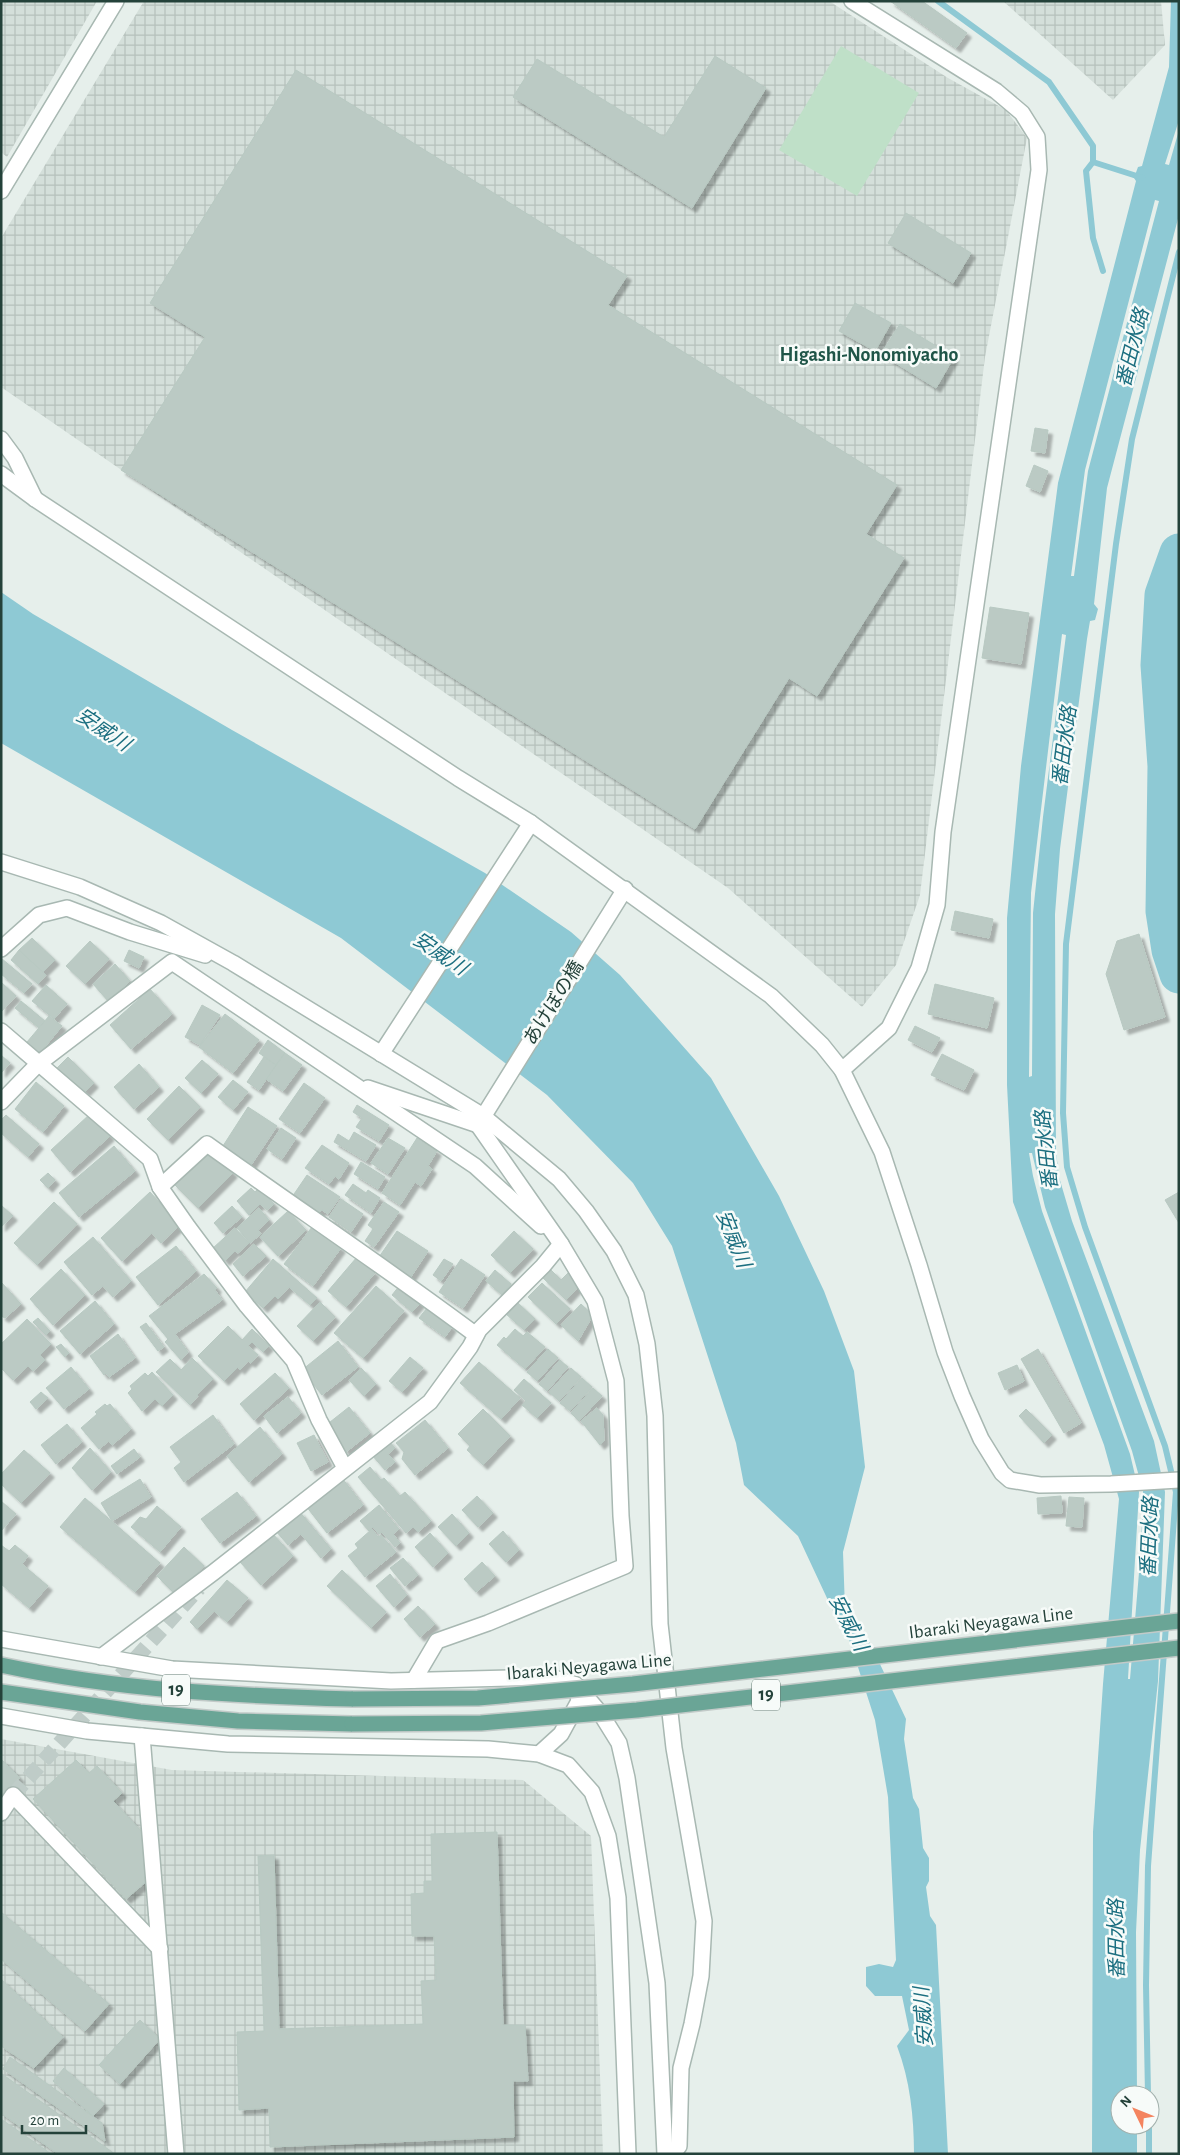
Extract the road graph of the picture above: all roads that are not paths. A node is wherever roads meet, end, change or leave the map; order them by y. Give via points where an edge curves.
1 (116, 1) edge
2 (852, 1) edge
3 (1, 191) edge
4 (1, 439) edge
5 (1, 474) edge
6 (35, 499) junction
7 (531, 823) junction
8 (1, 862) edge
9 (621, 894) junction
10 (1, 949) edge
11 (233, 963) junction
12 (1, 1031) edge
13 (381, 1054) junction
14 (38, 1064) junction
15 (842, 1070) junction
16 (352, 1083) junction
17 (1, 1102) edge
18 (482, 1118) junction
19 (160, 1187) junction
20 (561, 1244) junction
21 (476, 1335) junction
22 (345, 1468) junction
23 (1179, 1480) edge
24 (1179, 1621) edge
25 (1, 1639) edge
26 (1179, 1648) edge
27 (100, 1657) junction
28 (1, 1665) edge
29 (414, 1680) junction
30 (576, 1685) junction
31 (1, 1692) edge
32 (1, 1716) edge
33 (142, 1736) junction
34 (539, 1754) junction
35 (1, 1812) edge
36 (160, 1949) junction
37 (176, 2154) edge
38 (628, 2154) edge
39 (665, 2154) edge
40 (673, 2154) edge

1 - 3 street
2 - 15 street via 996,91 1022,113 1037,137 1039,170 942,832 937,905 919,968 889,1028
4 - 6 street via 15,458
5 - 6 street
6 - 7 street
7 - 9 street
7 - 13 street
8 - 11 street via 80,887 161,923
9 - 15 street via 771,996 822,1045
9 - 18 street, あけぼの橋
10 - 11 street via 39,915 67,908 130,932
11 - 13 street
12 - 14 street
13 - 18 street
14 - 16 street via 172,962
14 - 17 street
14 - 19 street via 150,1159
15 - 23 street via 882,1152 945,1352 981,1439 1002,1474 1010,1480 1024,1483 1111,1484
16 - 18 street
16 - 20 street via 476,1166
18 - 20 street
18 - 40 street via 559,1179 586,1211 614,1251 636,1295 647,1344 655,1416 660,1624 674,1748 704,1921 701,1976 681,2068 679,2146
19 - 21 street via 207,1144 384,1266
19 - 22 street via 247,1306 294,1362 319,1420
20 - 21 street
20 - 29 street via 595,1301 616,1381 625,1566 437,1641
21 - 22 street via 430,1402
22 - 27 street
24 - 28 main road, Ibaraki Neyagawa Line / 19, bridge via 633,1684 478,1698 238,1696 142,1687
25 - 27 street
26 - 31 main road, 19, bridge via 637,1710 481,1724 238,1721 150,1713
27 - 29 street via 172,1669
29 - 30 street via 551,1677
30 - 34 street via 579,1701 561,1734
30 - 39 street via 601,1714 619,1743 627,1778 657,1983
32 - 33 street via 87,1731
33 - 34 street via 228,1744 488,1749
33 - 36 street
34 - 38 street via 568,1766 592,1792 608,1836 618,1898
35 - 36 street via 13,1794
36 - 37 street

